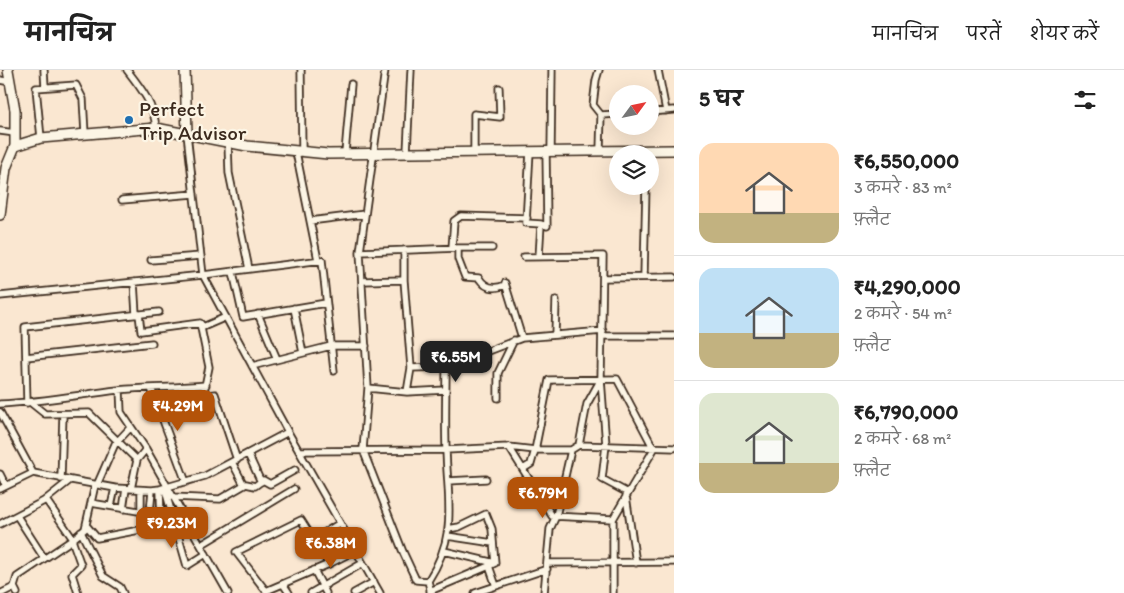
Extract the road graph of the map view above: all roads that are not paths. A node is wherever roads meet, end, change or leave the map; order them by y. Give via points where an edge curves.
1 (8, 70) edge
2 (44, 70) edge
3 (127, 70) edge
4 (185, 70) edge
5 (301, 70) edge
6 (385, 70) edge
7 (411, 70) edge
8 (552, 70) edge
9 (599, 70) edge
10 (658, 70) edge
11 (0, 80) edge
12 (10, 82) junction
13 (351, 84) dead end
14 (45, 87) junction
15 (499, 88) dead end
16 (674, 110) edge
17 (659, 111) edge
18 (666, 111) junction
19 (601, 115) junction
20 (609, 115) edge
21 (156, 128) junction
22 (0, 131) edge
23 (15, 133) junction
24 (85, 134) junction
25 (187, 134) junction
26 (41, 138) junction
27 (228, 143) junction
28 (15, 146) junction
29 (600, 150) junction
30 (609, 150) edge
31 (674, 150) edge
32 (474, 151) junction
33 (530, 151) junction
34 (548, 151) junction
35 (659, 151) edge
36 (299, 152) junction
37 (407, 152) junction
38 (372, 153) junction
39 (345, 154) junction
40 (3, 168) edge
41 (194, 194) junction
42 (646, 195) edge
43 (122, 200) dead end
44 (365, 214) junction
45 (0, 215) edge
46 (527, 218) junction
47 (310, 221) junction
48 (541, 224) junction
49 (455, 248) junction
50 (492, 248) dead end
51 (404, 250) junction
52 (360, 252) junction
53 (201, 256) junction
54 (524, 257) dead end
55 (539, 257) junction
56 (151, 260) dead end
57 (318, 260) junction
58 (249, 269) junction
59 (232, 272) junction
60 (203, 275) junction
61 (644, 276) junction
62 (674, 277) edge
63 (604, 278) junction
64 (404, 280) junction
65 (362, 281) junction
66 (134, 282) junction
67 (0, 296) edge
68 (556, 300) dead end
69 (326, 303) junction
70 (294, 308) junction
71 (160, 312) dead end
72 (138, 314) junction
73 (258, 314) junction
74 (226, 318) junction
75 (200, 323) junction
76 (603, 333) junction
77 (555, 335) junction
78 (674, 336) edge
79 (522, 338) junction
80 (514, 340) junction
81 (152, 343) dead end
82 (331, 346) junction
83 (366, 346) junction
84 (303, 353) junction
85 (26, 357) junction
86 (278, 359) junction
87 (252, 366) junction
88 (446, 367) junction
89 (411, 368) junction
90 (334, 371) dead end
91 (602, 379) junction
92 (206, 385) junction
93 (151, 388) junction
94 (368, 388) junction
95 (120, 390) junction
96 (446, 390) junction
97 (407, 392) junction
98 (498, 398) dead end
99 (28, 402) junction
100 (0, 404) edge
101 (0, 412) edge
102 (63, 414) junction
103 (130, 428) junction
104 (288, 432) junction
105 (118, 442) junction
106 (579, 445) junction
107 (606, 445) junction
108 (509, 447) junction
109 (674, 448) edge
110 (146, 449) junction
111 (654, 449) junction
112 (363, 450) junction
113 (446, 450) junction
114 (535, 450) junction
115 (571, 450) junction
116 (300, 452) junction
117 (248, 454) junction
118 (137, 460) junction
119 (234, 461) junction
120 (523, 469) junction
121 (294, 470) dead end
122 (33, 473) junction
123 (0, 474) edge
124 (61, 479) junction
125 (486, 479) dead end
126 (69, 481) junction
127 (448, 481) junction
128 (186, 482) junction
129 (261, 482) junction
130 (96, 485) junction
131 (244, 485) junction
132 (3, 488) edge
133 (115, 488) junction
134 (164, 488) junction
135 (129, 489) junction
136 (294, 489) dead end
137 (141, 490) junction
138 (152, 490) junction
139 (627, 494) junction
140 (172, 497) junction
141 (46, 500) junction
142 (91, 503) junction
143 (111, 506) junction
144 (123, 508) junction
145 (141, 512) junction
146 (17, 516) junction
147 (556, 516) junction
148 (613, 519) junction
149 (340, 523) junction
150 (0, 524) edge
151 (86, 525) junction
152 (448, 529) junction
153 (81, 532) junction
154 (447, 536) junction
155 (73, 539) junction
156 (314, 539) junction
157 (493, 542) junction
158 (201, 545) junction
159 (356, 550) junction
160 (444, 551) junction
161 (206, 554) junction
162 (44, 558) junction
163 (363, 562) junction
164 (674, 562) edge
165 (613, 563) junction
166 (636, 563) junction
167 (329, 564) junction
168 (492, 564) junction
169 (547, 566) junction
170 (314, 570) junction
171 (428, 581) junction
172 (374, 582) junction
173 (283, 584) junction
174 (322, 586) junction
175 (496, 586) junction
176 (16, 590) edge
177 (431, 592) edge
178 (2, 593) edge
179 (78, 593) edge
180 (123, 593) edge
181 (228, 593) edge
182 (289, 593) edge
183 (311, 593) edge
184 (326, 593) edge
185 (354, 593) edge
186 (380, 593) edge
187 (475, 593) edge
188 (544, 593) edge
189 (613, 593) edge

1 - 12 main road
2 - 14 street
3 - 21 street via 147,97 155,115
4 - 25 main road
5 - 36 street
6 - 38 street
7 - 37 street
8 - 34 street
9 - 19 street via 593,105
10 - 18 street
11 - 12 street
12 - 23 main road
13 - 39 street
14 - 24 street via 76,85 83,99
14 - 26 street via 36,88
15 - 32 street via 500,117 474,114
16 - 18 street
17 - 18 street
19 - 20 street
19 - 29 street
21 - 24 main road
21 - 25 main road
22 - 23 street
23 - 28 main road
24 - 26 main road
25 - 27 main road
25 - 41 street
26 - 28 main road
27 - 36 main road
27 - 58 street via 229,173
28 - 40 main road
29 - 30 main road
29 - 34 main road
31 - 35 main road
32 - 33 main road
32 - 37 main road
33 - 34 main road
33 - 46 street
34 - 48 street via 547,226
36 - 39 main road
36 - 47 street
37 - 38 main road
38 - 39 main road
38 - 44 street
40 - 45 main road
41 - 43 street
41 - 53 street
42 - 61 street
44 - 47 street
44 - 52 street
46 - 48 street via 526,223
46 - 49 street via 461,216 454,221
47 - 57 street
48 - 55 street
49 - 50 street
49 - 51 street
49 - 79 street via 464,277 478,278 490,288 501,287 505,283
51 - 52 street
51 - 64 street
52 - 65 street
53 - 56 street
53 - 60 street
54 - 55 street
55 - 63 street via 603,256
57 - 58 street
57 - 69 street via 322,260
58 - 59 street
59 - 60 street
59 - 73 street via 243,317
60 - 66 street
60 - 74 street
61 - 62 street
61 - 63 street
63 - 76 street
64 - 65 street
64 - 89 street
65 - 83 street
66 - 67 street
66 - 72 street
68 - 77 street
69 - 70 street
69 - 82 street
70 - 73 street
70 - 84 street
71 - 72 street
72 - 75 street via 141,331
72 - 85 street via 25,327
73 - 86 street
74 - 75 street via 203,327
74 - 87 street
75 - 92 street via 209,367
76 - 77 street
76 - 78 street
76 - 91 street
77 - 79 street
79 - 80 street
80 - 88 street
80 - 98 street via 498,373
81 - 85 street
82 - 83 street
82 - 84 street
82 - 90 street
83 - 94 street
84 - 86 street
85 - 99 street
86 - 87 street
87 - 104 street
88 - 89 street
88 - 96 street
89 - 97 street
91 - 106 street via 587,404
91 - 107 street
91 - 111 street via 617,379
91 - 114 street via 549,380
92 - 93 street
92 - 119 street via 203,396 215,394
93 - 95 street
93 - 128 street
94 - 97 street
94 - 112 street
95 - 99 street
95 - 103 street via 121,412
96 - 97 street
96 - 113 street
99 - 100 street
99 - 102 street via 44,414
101 - 122 street
102 - 105 street via 89,413
102 - 124 street
103 - 105 street
103 - 110 street
104 - 116 street
104 - 117 street
105 - 118 street
105 - 130 street
106 - 107 street
106 - 115 street
107 - 111 street
107 - 139 street via 602,479
108 - 113 street
108 - 114 street
108 - 120 street
109 - 111 street
110 - 118 street
110 - 134 street
111 - 139 street
112 - 113 street
112 - 116 street
112 - 171 street via 416,580
113 - 127 street
114 - 115 street
114 - 120 street via 530,464
115 - 147 street
116 - 149 street
117 - 119 street
117 - 129 street
118 - 135 street
119 - 128 street
119 - 131 street
120 - 147 street via 552,516
121 - 129 street via 270,484
122 - 124 street
122 - 132 street
123 - 132 street
124 - 126 street
125 - 127 street
126 - 130 street
126 - 141 street
127 - 152 street
128 - 134 street
129 - 131 street via 255,486
130 - 133 street
130 - 142 street
131 - 140 street via 220,499
133 - 135 street
133 - 143 street
134 - 138 street
134 - 140 street
134 - 151 street via 161,526 97,538
134 - 161 street via 187,566
135 - 137 street
135 - 144 street
136 - 158 street
137 - 138 street
137 - 145 street
138 - 145 street via 150,513
139 - 148 street
139 - 166 street
140 - 158 street
141 - 146 street
141 - 155 street
142 - 143 street
142 - 151 street
143 - 144 street
144 - 145 street
146 - 150 street
146 - 162 street
147 - 148 street
147 - 169 street via 550,529
148 - 165 street
149 - 156 street
149 - 159 street
151 - 153 street
152 - 154 street
152 - 157 street via 460,527 486,514
153 - 155 street
153 - 180 street via 103,576 120,587
154 - 157 street
154 - 160 street
155 - 162 street
155 - 179 street via 81,565 72,574
156 - 167 street
156 - 173 street via 301,520 236,552 266,591
157 - 168 street
158 - 161 street
159 - 163 street
159 - 167 street
160 - 168 street
160 - 171 street
161 - 181 street
162 - 176 street via 17,577
163 - 172 street
163 - 174 street
164 - 166 street
165 - 166 street
165 - 169 street
165 - 189 street
167 - 170 street
168 - 175 street
168 - 177 street
169 - 175 street
169 - 188 street
170 - 173 street
170 - 174 street
171 - 177 street
172 - 185 street
172 - 186 street
173 - 182 street
174 - 183 street
174 - 184 street
175 - 187 street
176 - 178 street

